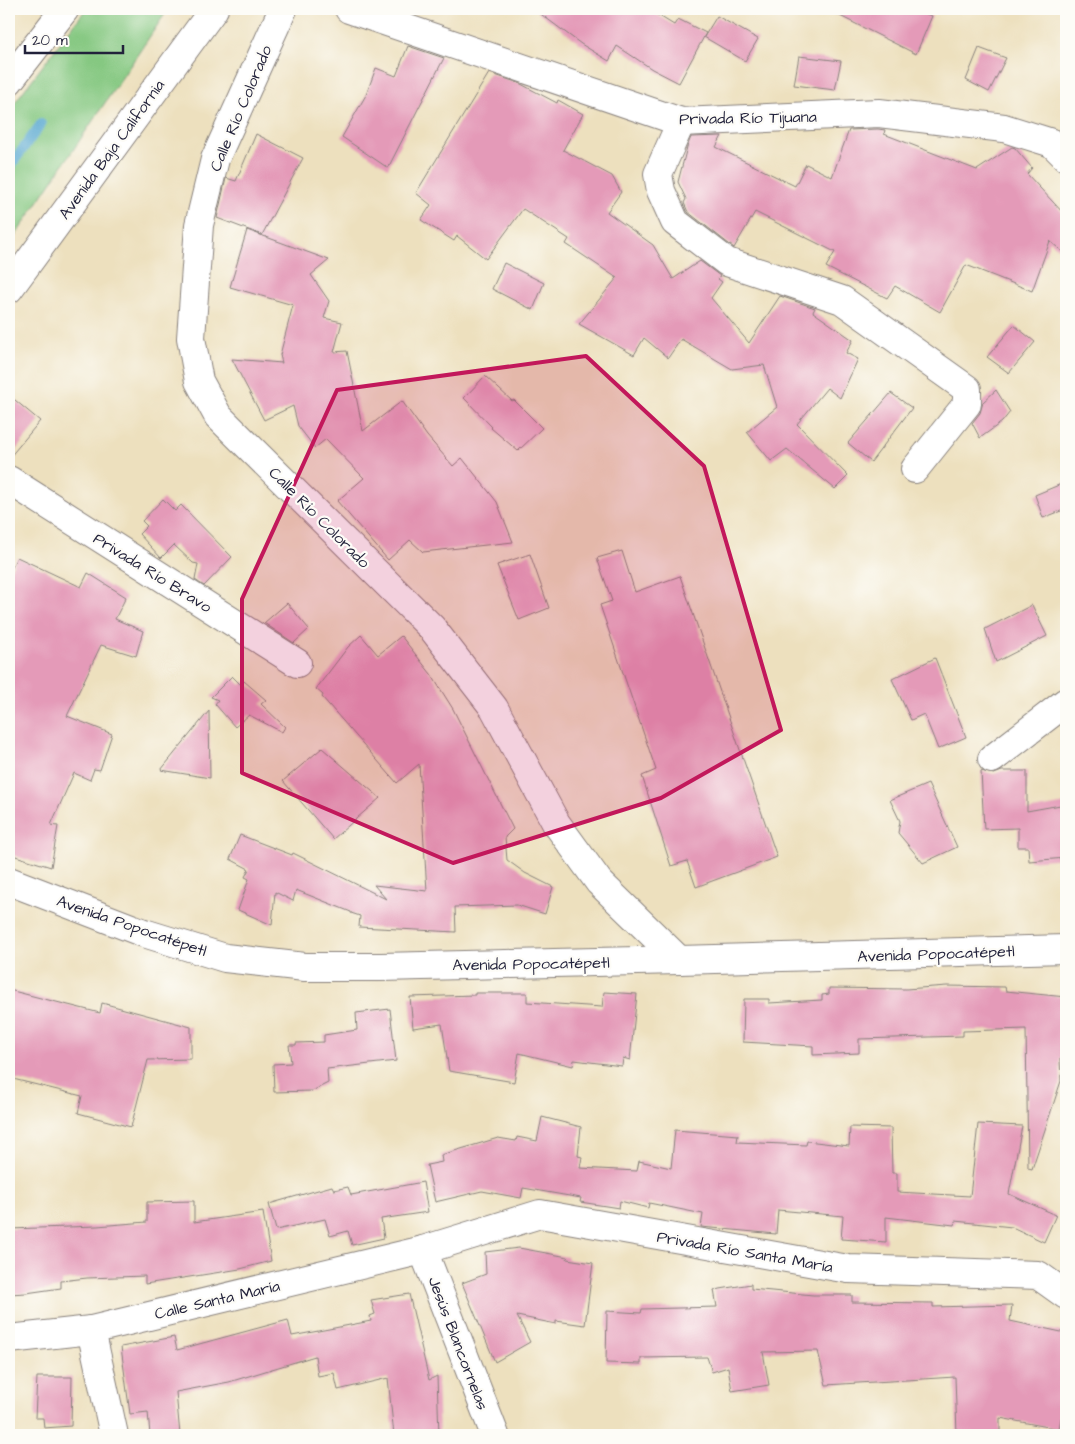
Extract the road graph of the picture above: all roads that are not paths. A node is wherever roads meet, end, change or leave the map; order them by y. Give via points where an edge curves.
1 (65, 9) edge
2 (214, 9) edge
3 (283, 9) edge
4 (349, 9) edge
5 (9, 81) edge
6 (681, 122) junction
7 (1066, 157) edge
8 (9, 289) edge
9 (915, 469) dead end
10 (9, 480) edge
11 (297, 663) dead end
12 (1066, 702) edge
13 (992, 758) dead end
14 (9, 881) edge
15 (1066, 949) edge
16 (679, 960) junction
17 (423, 1250) junction
18 (1066, 1295) edge
19 (91, 1330) junction
20 (9, 1339) edge
21 (114, 1435) edge
22 (495, 1435) edge

1 - 5 street
2 - 8 street, Avenida Baja California
3 - 16 street, Calle Río Colorado via 216,159 199,225 191,338 199,381 218,416 432,628 494,708 556,823 599,882
4 - 6 street, Privada Río Tijuana
6 - 7 street, Privada Río Tijuana via 879,113 1004,128 1052,143
6 - 9 street via 658,174 661,191 674,222 727,262 842,300 968,389 967,404
10 - 11 street, Privada Río Bravo
12 - 13 street
14 - 16 street, Avenida Popocatépetl via 144,933 225,958 305,967
15 - 16 street, Avenida Popocatépetl
17 - 18 street, Privada Río Santa María via 540,1214 848,1270 1038,1275
17 - 19 street, Calle Santa María
17 - 22 street, Jesús Blancornelas
19 - 20 street, Calle Santa María
19 - 21 street

